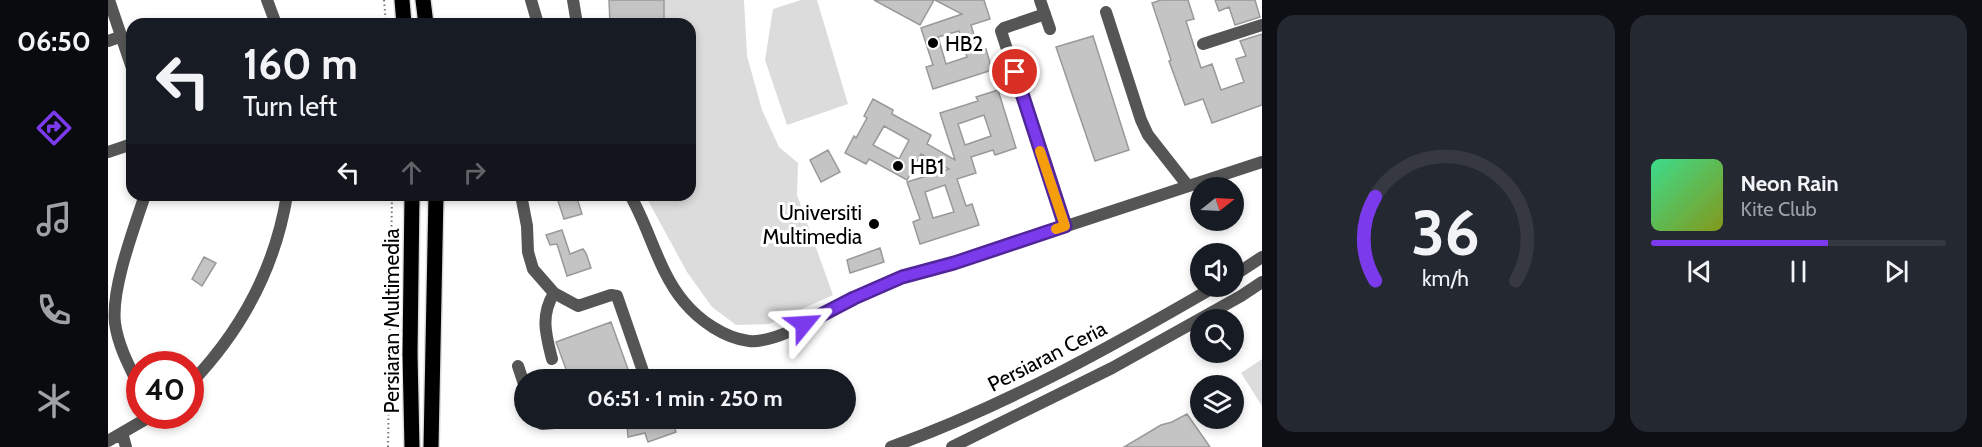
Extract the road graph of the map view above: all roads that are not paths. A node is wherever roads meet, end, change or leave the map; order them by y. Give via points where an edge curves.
1 (109, 0) edge
2 (267, 0) edge
3 (402, 0) edge
4 (423, 0) edge
5 (531, 0) edge
6 (573, 0) edge
7 (1040, 0) edge
8 (1106, 12) dead end
9 (1045, 14) junction
10 (274, 18) edge
11 (404, 18) edge
12 (425, 18) edge
13 (536, 18) edge
14 (576, 18) edge
15 (1262, 25) edge
16 (1050, 29) dead end
17 (122, 36) junction
18 (108, 41) edge
19 (1203, 44) dead end
20 (126, 49) edge
21 (126, 146) edge
22 (108, 152) edge
23 (1262, 162) edge
24 (1188, 186) junction
25 (143, 201) edge
26 (286, 201) edge
27 (412, 201) edge
28 (436, 201) edge
29 (521, 201) edge
30 (633, 201) edge
31 (1065, 226) junction
32 (1262, 257) edge
33 (1244, 269) edge
34 (1262, 282) edge
35 (554, 293) junction
36 (1197, 297) edge
37 (126, 358) edge
38 (552, 359) dead end
39 (518, 366) dead end
40 (204, 369) edge
41 (519, 369) edge
42 (642, 369) edge
43 (129, 429) edge
44 (122, 433) junction
45 (108, 441) edge
46 (126, 447) edge
47 (412, 447) edge
48 (433, 447) edge
49 (891, 447) edge
50 (952, 447) edge

1 - 17 street
2 - 10 street
3 - 11 main road
4 - 12 main road
5 - 13 street
6 - 14 street
7 - 9 street
8 - 24 street via 1148,135
9 - 16 street
9 - 31 street via 1001,31
15 - 19 street
17 - 18 street
17 - 20 street
21 - 22 street
23 - 24 street
24 - 31 street
25 - 37 street via 114,311
26 - 40 street via 276,246 262,283
27 - 47 main road, Persiaran Multimedia
28 - 48 main road, Persiaran Multimedia
29 - 35 street via 533,269
30 - 31 street via 657,256 684,302 709,326 750,341 791,330 902,277
32 - 33 street
34 - 50 street, Persiaran Ceria via 1112,368
35 - 38 street via 544,326
35 - 42 street via 578,306 616,296
36 - 49 street, Persiaran Ceria via 995,405
39 - 41 street
43 - 44 street
44 - 45 street
44 - 46 street

